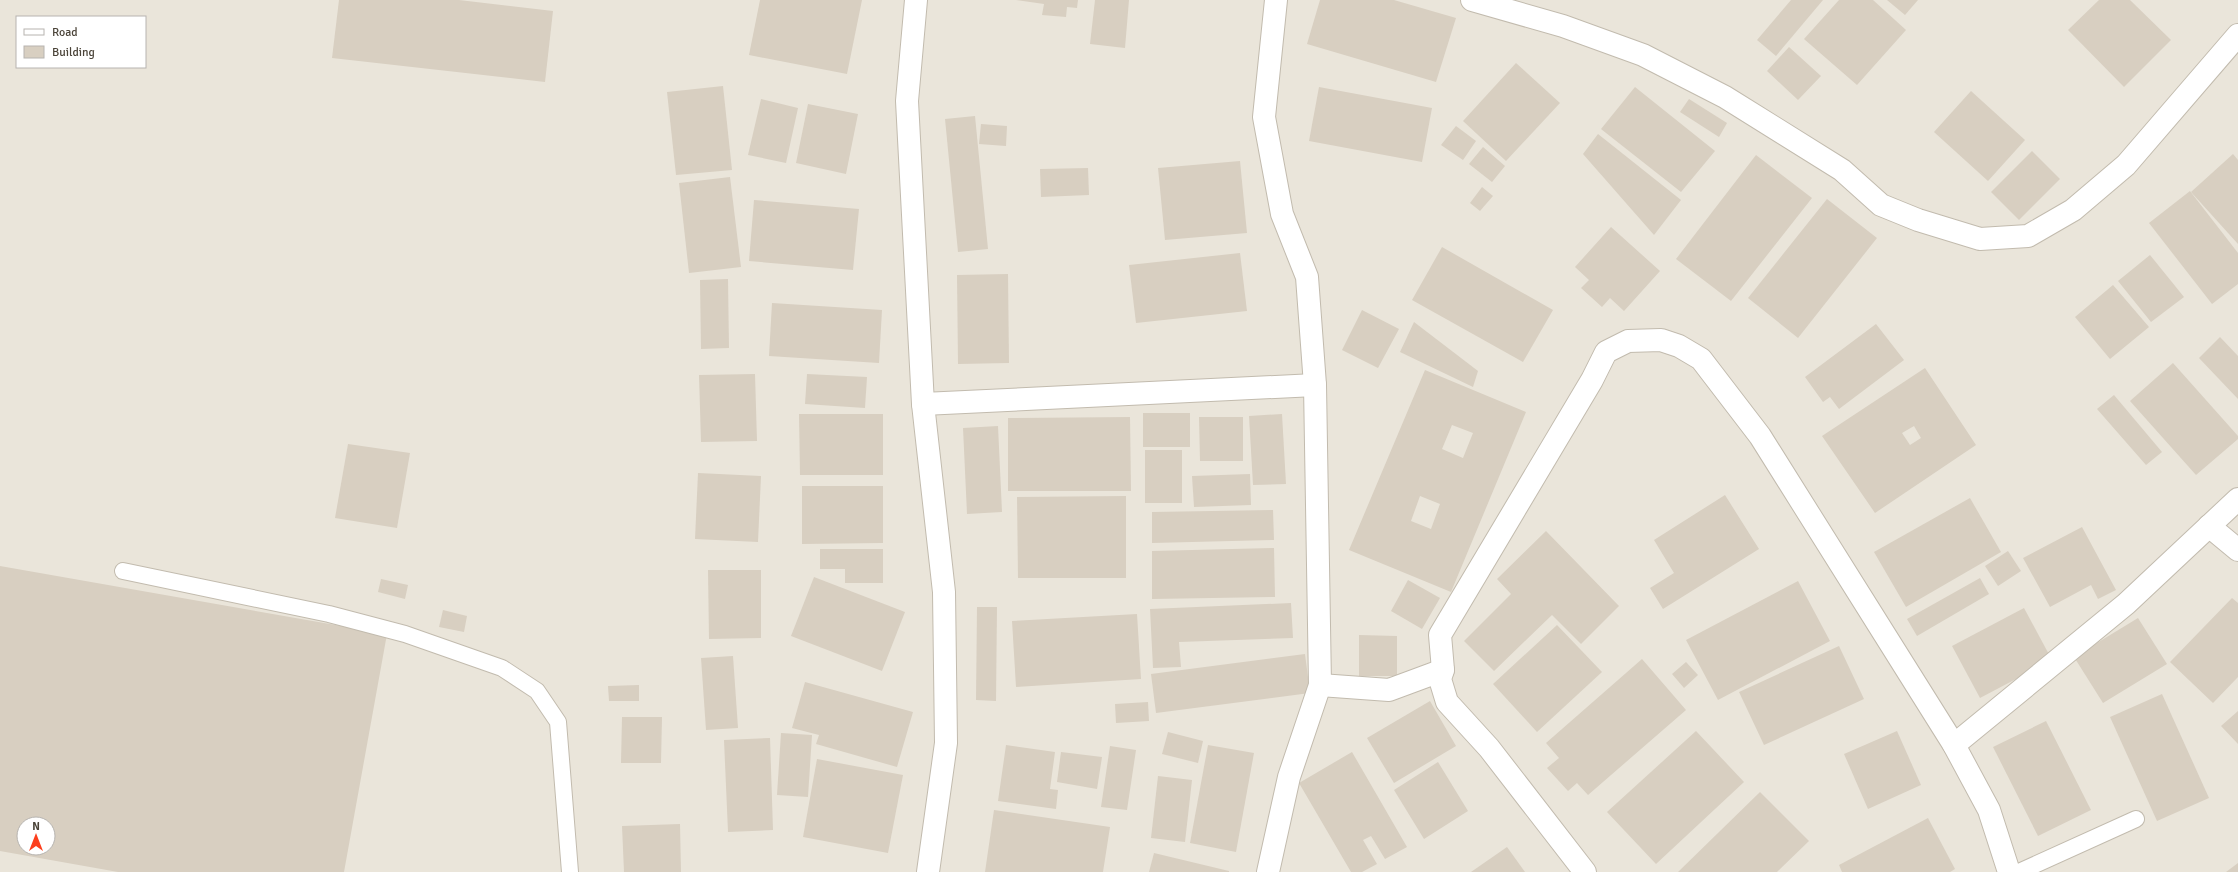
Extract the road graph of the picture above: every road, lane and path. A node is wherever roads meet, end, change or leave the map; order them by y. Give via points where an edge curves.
1 (916, 0) edge
2 (1276, 0) edge
3 (1472, 0) edge
4 (2238, 35) edge
5 (1315, 385) junction
6 (923, 404) junction
7 (2238, 499) edge
8 (2209, 526) junction
9 (2238, 550) edge
10 (123, 571) dead end
11 (1443, 670) junction
12 (1320, 686) junction
13 (1954, 745) junction
14 (2136, 819) dead end
15 (570, 872) edge
16 (928, 872) edge
17 (1268, 872) edge
18 (1585, 872) edge
19 (2009, 872) edge
20 (2019, 872) edge

1 - 6 street via 907,101
2 - 5 street via 1264,117 1282,214 1307,277
3 - 4 street via 1563,26 1643,55 1725,97 1842,170 1881,205 1918,220 1980,239 2028,236 2073,210 2126,165
5 - 6 street
5 - 12 street
6 - 16 street via 944,592 946,743
7 - 8 street
8 - 9 street
8 - 13 street via 2126,604
10 - 15 lane via 329,614 405,634 502,668 537,691 558,722
11 - 12 street via 1389,690
11 - 13 street via 1440,635 1592,380 1606,352 1628,341 1661,340 1679,346 1701,359 1760,436
11 - 18 street via 1440,679 1447,702 1489,748
12 - 17 street via 1289,777
13 - 19 street via 1989,810
14 - 20 lane

